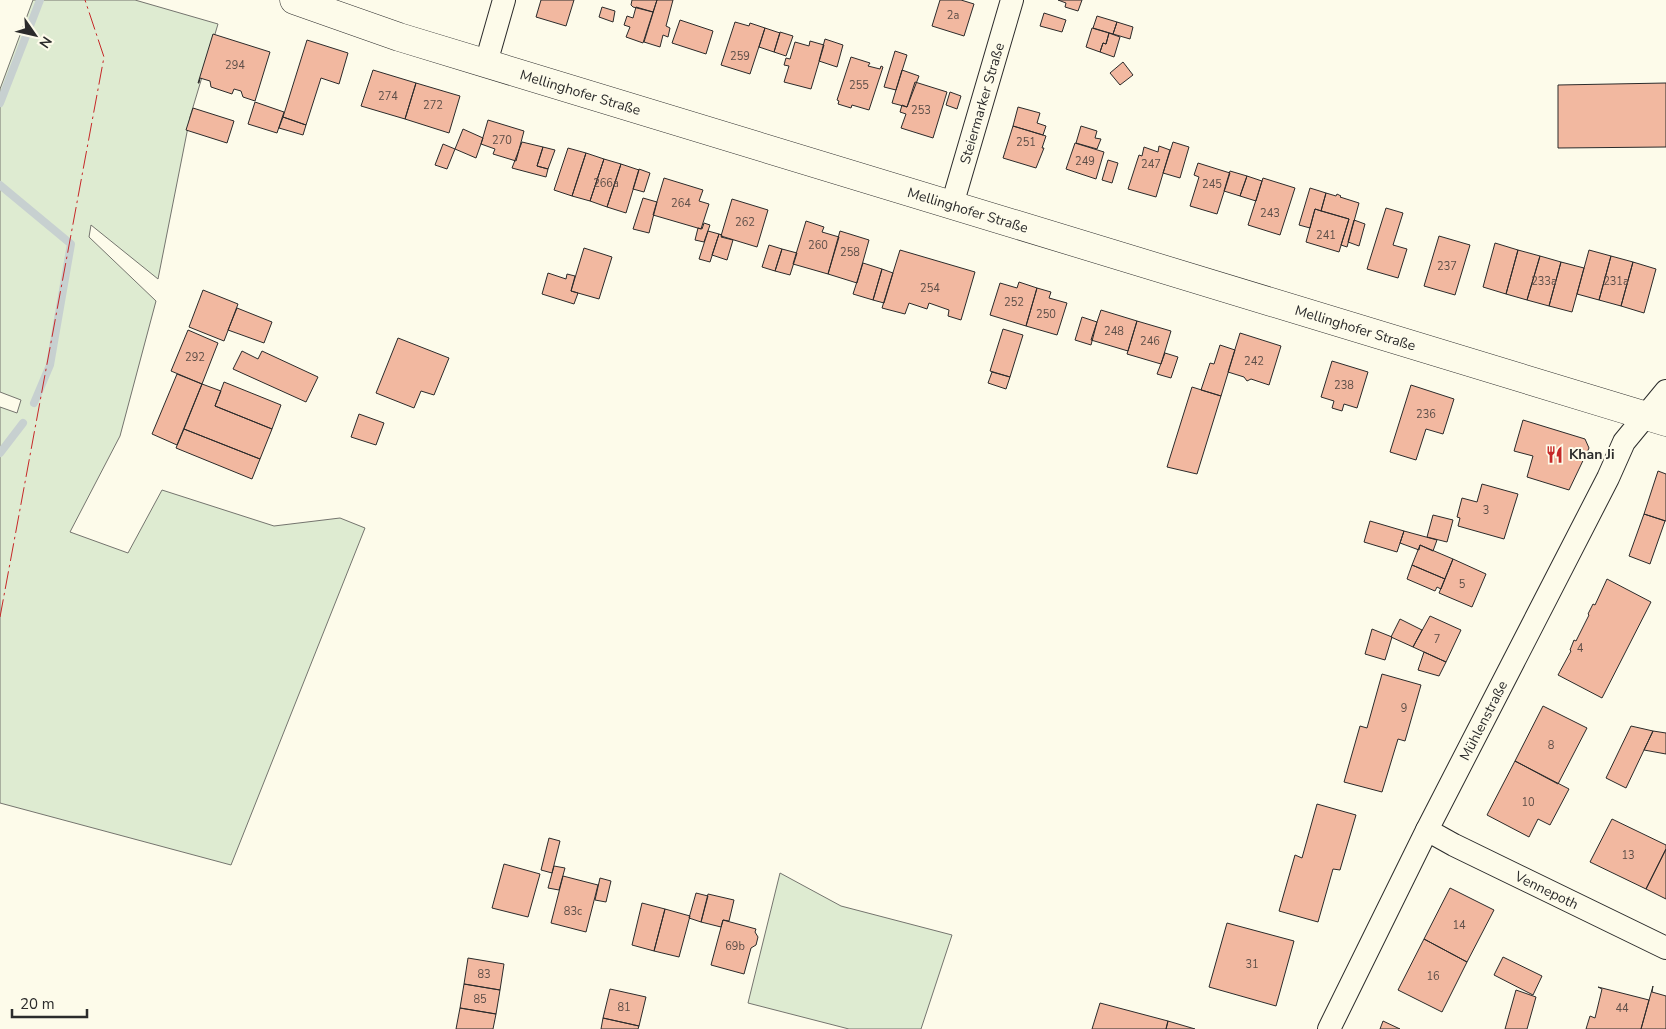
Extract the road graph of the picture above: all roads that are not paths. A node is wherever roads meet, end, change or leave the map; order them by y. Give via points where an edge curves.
1 (294, 0) edge
2 (504, 0) edge
3 (1012, 0) edge
4 (486, 63) junction
5 (952, 205) junction
6 (1666, 391) edge
7 (1655, 419) edge
8 (1427, 830) junction
9 (1666, 948) edge
10 (1329, 1029) edge

1 - 4 main road, Mellinghofer Straße via 398,37
2 - 4 street
3 - 5 street, Steiermarker Straße
4 - 5 main road, Mellinghofer Straße
5 - 7 main road, Mellinghofer Straße
6 - 7 street
7 - 8 street, Mühlenstraße via 1624,442
8 - 9 street, Vennepoth
8 - 10 street, Mühlenstraße

